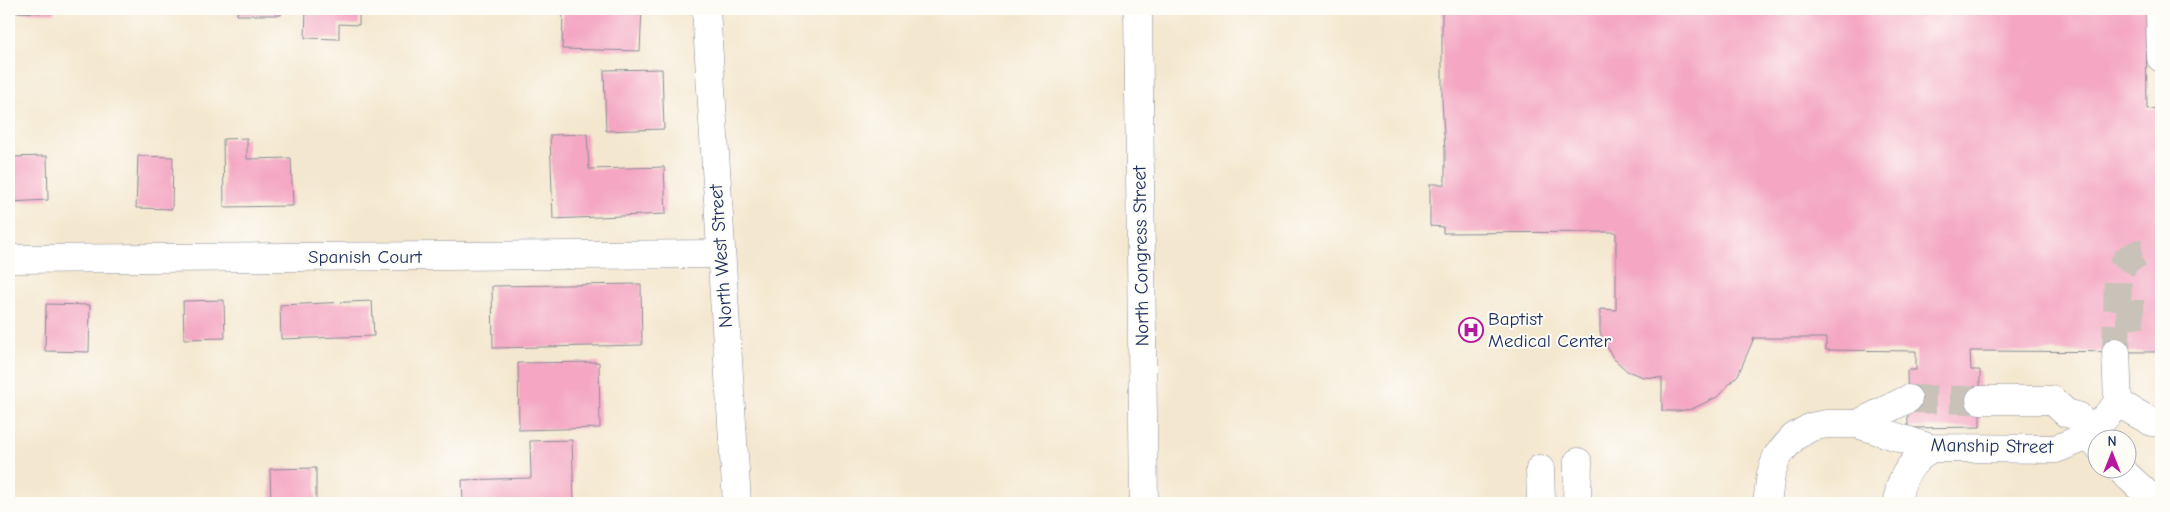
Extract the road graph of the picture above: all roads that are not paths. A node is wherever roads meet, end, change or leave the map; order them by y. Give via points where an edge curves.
1 (706, 9) edge
2 (1138, 9) edge
3 (2160, 9) edge
4 (2161, 58) edge
5 (721, 254) junction
6 (9, 259) edge
7 (2116, 352) tunnel mouth
8 (1908, 399) tunnel mouth
9 (1980, 400) tunnel mouth
10 (2118, 403) junction
11 (2161, 423) edge
12 (1856, 424) junction
13 (2091, 430) edge
14 (2088, 433) edge
15 (1931, 448) junction
16 (1578, 462) dead end
17 (1540, 469) dead end
18 (2123, 480) edge
19 (2132, 480) edge
20 (737, 503) edge
21 (1144, 503) edge
22 (1541, 503) edge
23 (1577, 503) edge
24 (1767, 503) edge
25 (1898, 503) edge
26 (2124, 503) edge
27 (2157, 503) edge

1 - 5 street, North West Street
2 - 21 street, North Congress Street
3 - 4 street
5 - 6 street, Spanish Court
5 - 20 street, North West Street
7 - 10 street
8 - 12 street
9 - 14 street via 2052,400
10 - 11 street via 2152,422
10 - 13 street
12 - 15 street, Manship Street
12 - 24 street, Manship Street via 1810,427 1794,437 1777,456
14 - 15 street, Manship Street via 2056,449
15 - 25 street via 1905,472 1898,490
16 - 23 street
17 - 22 street
18 - 26 street
19 - 27 street

